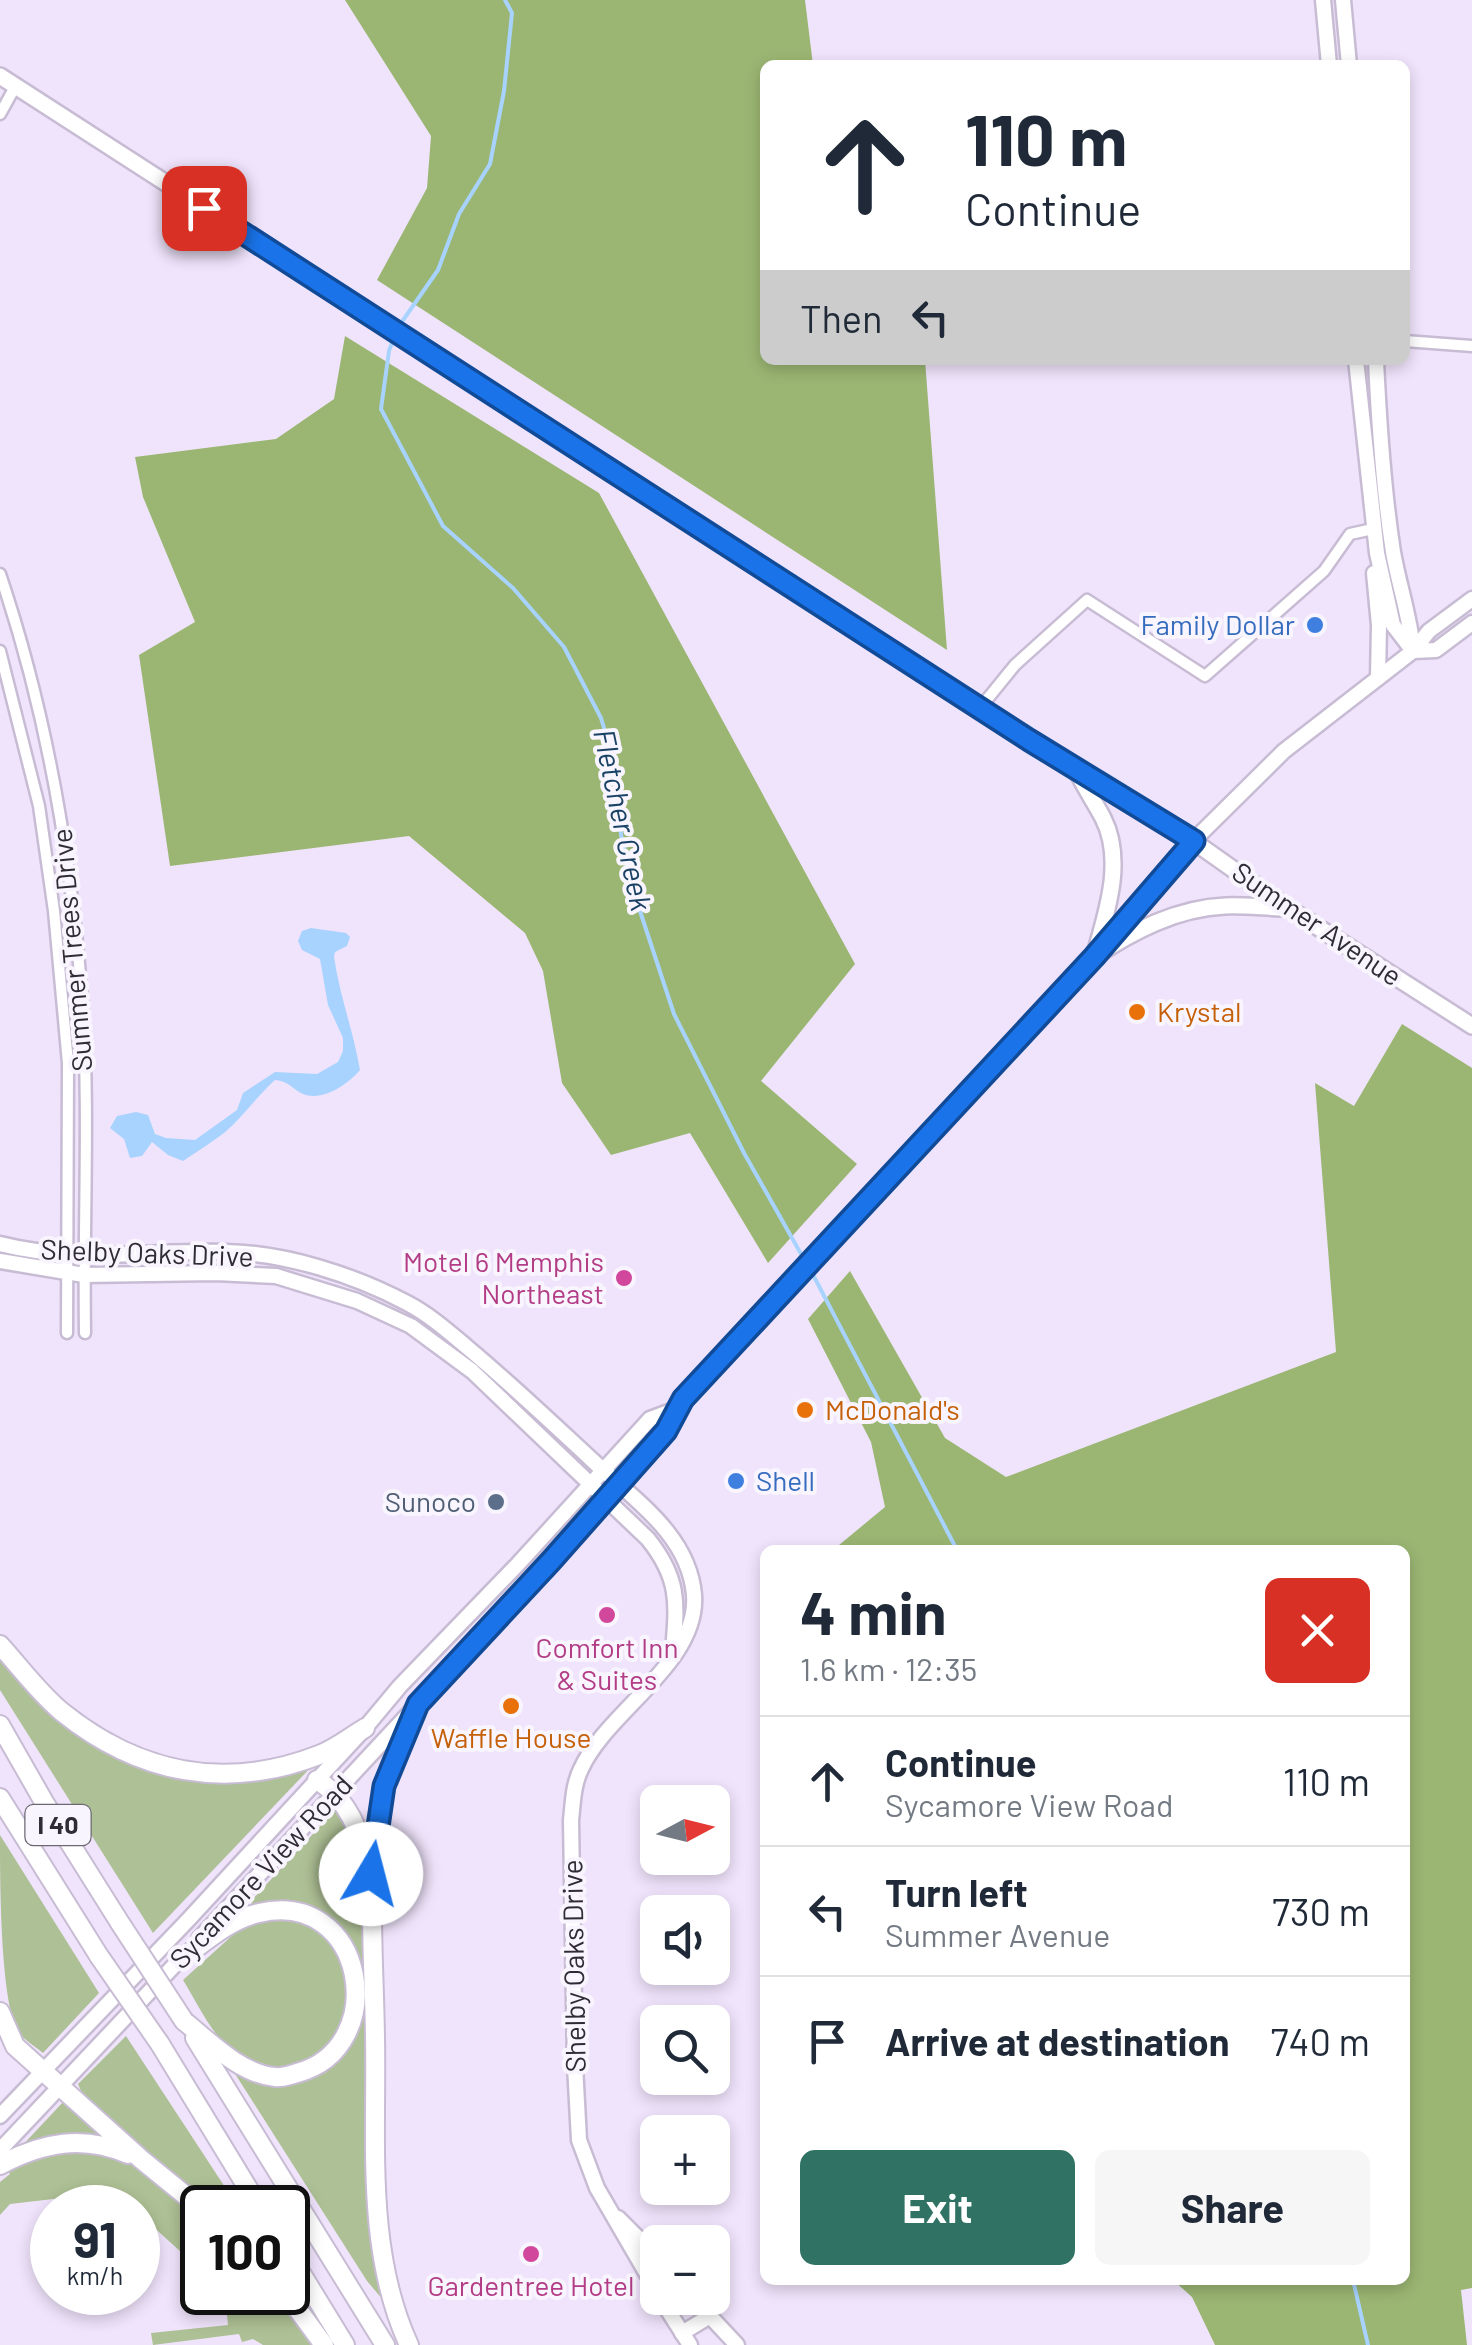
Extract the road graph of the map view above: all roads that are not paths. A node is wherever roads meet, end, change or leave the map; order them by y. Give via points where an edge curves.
1 (1323, 0) edge
2 (1343, 0) edge
3 (1329, 60) edge
4 (1349, 60) edge
5 (0, 76) edge
6 (15, 87) junction
7 (0, 114) edge
8 (1410, 341) edge
9 (1472, 346) edge
10 (1357, 365) edge
11 (1376, 365) edge
12 (1373, 528) junction
13 (1377, 553) junction
14 (0, 574) edge
15 (1472, 599) edge
16 (1472, 622) edge
17 (0, 650) edge
18 (1413, 651) junction
19 (1378, 678) junction
20 (980, 708) junction
21 (1076, 769) junction
22 (1194, 841) junction
23 (1288, 908) junction
24 (1094, 957) junction
25 (1472, 1026) edge
26 (0, 1244) edge
27 (66, 1254) junction
28 (84, 1255) junction
29 (0, 1261) edge
30 (66, 1273) junction
31 (84, 1275) junction
32 (85, 1333) dead end
33 (66, 1334) dead end
34 (674, 1410) junction
35 (603, 1470) junction
36 (591, 1483) junction
37 (617, 1483) junction
38 (606, 1498) junction
39 (0, 1645) edge
40 (673, 1653) junction
41 (418, 1704) junction
42 (0, 1724) edge
43 (365, 1728) junction
44 (317, 1780) junction
45 (336, 1792) junction
46 (0, 1798) edge
47 (371, 1874) junction
48 (180, 1960) junction
49 (0, 2012) edge
50 (184, 2021) junction
51 (42, 2071) junction
52 (61, 2088) junction
53 (0, 2116) edge
54 (0, 2150) edge
55 (142, 2160) junction
56 (0, 2166) edge
57 (246, 2185) edge
58 (180, 2191) edge
59 (614, 2214) junction
60 (640, 2240) edge
61 (640, 2265) edge
62 (310, 2288) edge
63 (302, 2315) edge
64 (671, 2315) edge
65 (710, 2316) joint
66 (686, 2339) edge
67 (324, 2345) edge
68 (345, 2345) edge
69 (384, 2345) edge
70 (410, 2345) edge
71 (737, 2345) edge

1 - 3 main road
2 - 4 main road
5 - 6 main road, Summer Avenue
6 - 7 street
6 - 20 main road, Summer Avenue
8 - 9 street
10 - 12 main road
11 - 18 main road via 1382,468
12 - 13 main road
12 - 20 street via 1350,534 1324,571 1205,676 1087,600 1015,665
13 - 18 main road via 1393,625
13 - 19 main road
14 - 28 street, Summer Trees Drive via 39,705 69,888 85,1066
15 - 18 main road, Sycamore View Road
16 - 18 main road, Sycamore View Road via 1436,650
17 - 27 street, Summer Trees Drive via 39,806 54,911 68,1063
18 - 19 main road, Sycamore View Road
19 - 22 main road, Sycamore View Road via 1284,751
20 - 21 main road, Summer Avenue
21 - 22 main road, Summer Avenue
21 - 24 main road via 1110,842 1113,875
22 - 23 main road, Summer Avenue
22 - 24 main road, Sycamore View Road
23 - 24 main road via 1206,908 1162,920
23 - 25 main road, Summer Avenue
24 - 34 main road, Sycamore View Road
26 - 27 main road, Shelby Oaks Drive
27 - 28 main road, Shelby Oaks Drive
27 - 30 street, Summer Trees Drive
28 - 31 street, Summer Trees Drive
28 - 35 main road, Shelby Oaks Drive via 262,1255 359,1282 433,1320
29 - 30 main road, Shelby Oaks Drive
30 - 31 main road, Shelby Oaks Drive
30 - 33 street, Summer Trees Drive
31 - 32 street, Summer Trees Drive
31 - 36 main road, Shelby Oaks Drive via 276,1276 357,1301 411,1326 472,1371
34 - 35 main road, Sycamore View Road via 650,1419
34 - 37 main road, Sycamore View Road via 666,1431
35 - 36 main road, Sycamore View Road
35 - 37 main road, Shelby Oaks Drive
36 - 38 main road, Shelby Oaks Drive
36 - 43 main road, Sycamore View Road
37 - 38 main road, Sycamore View Road
37 - 40 main road, Shelby Oaks Drive via 671,1536 688,1570 694,1598 688,1633
38 - 40 main road, Shelby Oaks Drive via 670,1571 677,1610
38 - 41 main road, Sycamore View Road
39 - 43 highway via 60,1711 122,1753 186,1773 254,1774 321,1754
40 - 59 main road, Shelby Oaks Drive via 603,1732 574,1789 578,2126 597,2188
41 - 45 main road, Sycamore View Road
41 - 47 highway via 384,1786
42 - 50 highway, I 40, bridge
43 - 44 main road, Sycamore View Road
44 - 45 highway
44 - 51 main road, Sycamore View Road
45 - 47 highway via 357,1826
45 - 48 main road, Sycamore View Road
46 - 57 highway, I 40, bridge
47 - 70 highway via 379,2224 390,2292
48 - 50 highway via 226,1927 286,1910 325,1923 338,1936 356,1991 338,2048 311,2069 276,2078 229,2057
48 - 52 main road, Sycamore View Road
49 - 51 highway via 15,2046
50 - 69 highway, I 40
51 - 52 highway
51 - 53 main road, Sycamore View Road
52 - 54 main road, Sycamore View Road
52 - 55 highway
55 - 56 highway via 100,2142 54,2144
55 - 58 highway
59 - 60 main road
59 - 61 main road, Shelby Oaks Drive
62 - 68 highway
63 - 67 highway
64 - 66 main road, Shelby Oaks Drive
65 - 66 main road
65 - 71 main road

